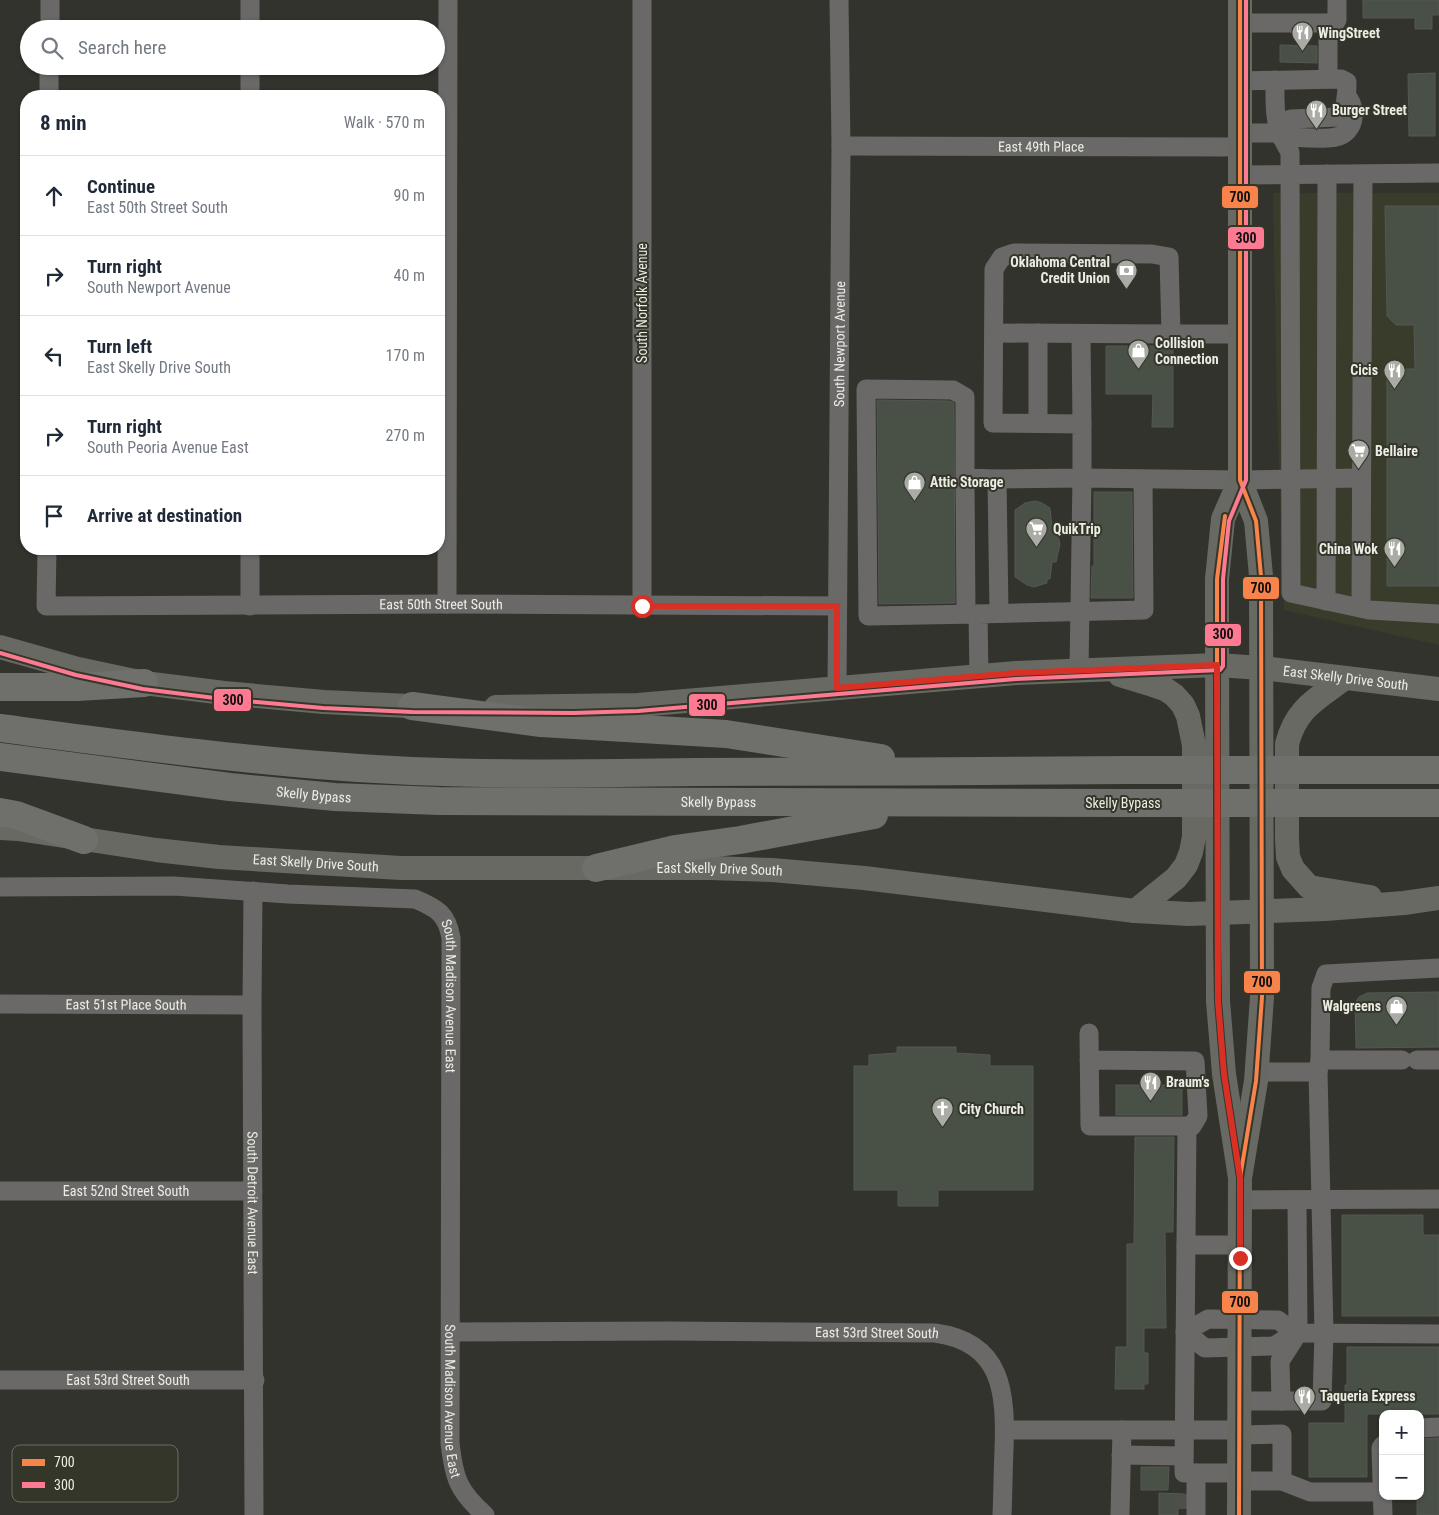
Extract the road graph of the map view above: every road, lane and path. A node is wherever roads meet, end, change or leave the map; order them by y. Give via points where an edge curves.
1 (50, 0) edge
2 (250, 0) edge
3 (448, 0) edge
4 (642, 0) edge
5 (839, 0) edge
6 (1337, 0) edge
7 (1240, 11) edge
8 (50, 20) edge
9 (250, 20) edge
10 (1328, 23) junction
11 (49, 75) edge
12 (250, 75) edge
13 (1328, 79) junction
14 (1240, 80) junction
15 (1275, 80) junction
16 (49, 90) edge
17 (250, 90) edge
18 (1279, 130) junction
19 (1240, 140) junction
20 (841, 146) junction
21 (1439, 173) edge
22 (1290, 174) junction
23 (1327, 174) junction
24 (1363, 174) junction
25 (1240, 175) junction
26 (994, 333) junction
27 (1038, 333) junction
28 (1081, 334) junction
29 (1171, 334) junction
30 (1240, 334) junction
31 (1038, 423) junction
32 (1082, 424) junction
33 (966, 478) junction
34 (997, 478) junction
35 (1082, 478) junction
36 (1143, 478) junction
37 (1290, 478) junction
38 (1325, 478) junction
39 (1361, 478) junction
40 (1240, 480) junction
41 (47, 555) edge
42 (250, 555) edge
43 (1326, 600) junction
44 (447, 604) junction
45 (250, 606) junction
46 (642, 606) junction
47 (837, 606) junction
48 (1360, 608) junction
49 (1080, 611) junction
50 (972, 614) junction
51 (999, 614) junction
52 (1439, 614) edge
53 (0, 647) edge
54 (1217, 665) junction
55 (1262, 668) junction
56 (1089, 670) junction
57 (979, 676) junction
58 (1345, 678) junction
59 (144, 683) junction
60 (0, 687) edge
61 (837, 688) junction
62 (1439, 689) edge
63 (412, 706) junction
64 (0, 728) edge
65 (0, 757) edge
66 (1439, 770) edge
67 (961, 771) junction
68 (936, 803) junction
69 (1439, 803) edge
70 (0, 812) edge
71 (0, 828) edge
72 (84, 840) junction
73 (596, 868) junction
74 (0, 887) edge
75 (253, 891) junction
76 (1439, 898) edge
77 (1404, 903) junction
78 (1134, 911) junction
79 (1262, 912) junction
80 (1217, 914) junction
81 (1439, 968) edge
82 (0, 1004) edge
83 (252, 1005) junction
84 (1089, 1033) dead end
85 (1089, 1060) junction
86 (1439, 1060) edge
87 (1319, 1066) junction
88 (1257, 1072) junction
89 (1197, 1102) junction
90 (1229, 1103) junction
91 (1187, 1126) junction
92 (1240, 1189) junction
93 (0, 1191) edge
94 (252, 1191) junction
95 (1439, 1199) edge
96 (1297, 1200) junction
97 (1320, 1200) junction
98 (1186, 1246) junction
99 (1240, 1246) junction
100 (1240, 1320) junction
101 (451, 1332) junction
102 (1185, 1332) junction
103 (1324, 1332) junction
104 (1296, 1333) junction
105 (1439, 1334) edge
106 (1239, 1347) junction
107 (0, 1380) edge
108 (254, 1380) junction
109 (1239, 1401) junction
110 (1281, 1401) junction
111 (1439, 1427) edge
112 (1424, 1428) edge
113 (1005, 1430) junction
114 (1122, 1430) junction
115 (1184, 1430) junction
116 (1239, 1432) junction
117 (1122, 1456) junction
118 (1188, 1467) junction
119 (1239, 1477) junction
120 (1282, 1481) junction
121 (1379, 1492) edge
122 (1382, 1500) edge
123 (1187, 1508) tunnel mouth
124 (254, 1515) edge
125 (484, 1515) edge
126 (1002, 1515) edge
127 (1120, 1515) edge
128 (1239, 1515) edge
129 (1383, 1515) edge

1 - 8 street
2 - 9 street
3 - 44 street
4 - 46 street, South Norfolk Avenue
5 - 20 street, South Newport Avenue
6 - 10 street via 1337,20
7 - 10 street
7 - 14 main road
10 - 13 street
11 - 16 street
12 - 17 street
13 - 15 street
13 - 18 street, East 49th Place via 1347,82 1353,118 1345,133 1336,138
14 - 15 street
14 - 19 main road
15 - 18 street via 1275,117
18 - 19 street, East 49th Place
18 - 22 street via 1290,152
19 - 20 street, East 49th Place
19 - 25 main road
20 - 47 street, South Newport Avenue
21 - 24 street
22 - 23 street
22 - 25 street
22 - 37 street
23 - 24 street
23 - 38 street
24 - 39 street
25 - 30 main road
26 - 27 street
26 - 29 street via 994,269 1002,256 1014,253 1170,257
26 - 31 street via 993,423
27 - 28 street
27 - 31 street
28 - 29 street
28 - 32 street
29 - 30 street
30 - 40 main road
31 - 32 street
32 - 35 street
33 - 34 street
33 - 50 street
33 - 50 street via 965,397 953,390 866,389 868,616
34 - 35 street
34 - 51 street
35 - 36 street
35 - 49 street
36 - 40 street
36 - 49 street via 1144,610
37 - 38 street
37 - 40 street
37 - 43 street via 1290,593
38 - 39 street
38 - 43 street
39 - 48 street
40 - 54 main road via 1223,519 1217,579
40 - 55 main road via 1256,521 1261,576
41 - 45 street, East 50th Street South via 46,606
42 - 45 street
43 - 48 street
44 - 45 street, East 50th Street South
44 - 46 street, East 50th Street South
46 - 47 street, East 50th Street South
47 - 61 street, South Newport Avenue
48 - 52 street
49 - 51 street
49 - 56 street
50 - 51 street
50 - 57 street
53 - 59 main road, East Skelly Drive South
54 - 55 main road, East Skelly Drive South
54 - 56 main road, East Skelly Drive South
54 - 80 main road
55 - 58 main road, East Skelly Drive South
55 - 79 main road
56 - 57 main road, East Skelly Drive South
56 - 78 main road via 1165,689 1182,705 1192,729 1194,828 1191,852 1176,878
57 - 61 main road, East Skelly Drive South
58 - 62 main road, East Skelly Drive South
58 - 77 main road via 1305,707 1291,729 1287,744 1288,857 1293,870 1309,886
59 - 60 highway
59 - 63 main road, East Skelly Drive South via 324,702
61 - 63 main road, East Skelly Drive South via 638,705
63 - 67 highway via 541,723 726,734
64 - 67 highway, Skelly Bypass via 227,757 414,771
65 - 68 highway, Skelly Bypass via 230,787 335,797 439,801
66 - 67 highway, Skelly Bypass, bridge
68 - 69 highway, Skelly Bypass, bridge
68 - 73 highway via 675,849
70 - 72 highway
71 - 72 main road, East Skelly Drive South
72 - 73 main road, East Skelly Drive South via 219,857 321,864 401,868
73 - 78 main road, East Skelly Drive South via 772,870
74 - 75 street, South Madison Avenue East via 174,886
75 - 83 street, South Detroit Avenue East
75 - 101 street, South Madison Avenue East via 415,898 430,905 448,923 451,938
76 - 77 main road, East Skelly Drive South
77 - 79 main road, East Skelly Drive South
78 - 80 main road, East Skelly Drive South
79 - 80 main road, East Skelly Drive South
79 - 88 main road via 1262,997
80 - 90 main road via 1218,1001
81 - 87 street via 1326,974 1321,988
82 - 83 street, East 51st Place South
83 - 94 street, South Detroit Avenue East
84 - 85 street
85 - 89 street via 1195,1061
85 - 91 street via 1090,1126
86 - 87 street
87 - 88 street
87 - 97 street
88 - 92 main road
89 - 90 street
89 - 91 street via 1198,1116 1192,1126
90 - 92 main road
91 - 98 street
92 - 96 street
92 - 99 main road
93 - 94 street, East 52nd Street South
94 - 108 street, South Detroit Avenue East
95 - 97 street
96 - 97 street
96 - 104 street
97 - 103 street
98 - 99 street
98 - 102 street
99 - 100 main road
100 - 102 street via 1208,1318
100 - 104 street via 1278,1320
100 - 106 main road
101 - 113 street, East 53rd Street South via 949,1335 980,1351 996,1371 1004,1402
101 - 125 street, South Madison Avenue East via 452,1466 459,1486
102 - 106 street via 1205,1348
102 - 115 street
103 - 104 street
103 - 105 street
103 - 110 street via 1322,1401
104 - 106 street via 1274,1346
104 - 110 street via 1280,1361
106 - 109 main road
107 - 108 street, East 53rd Street South
108 - 124 street, South Detroit Avenue East
109 - 110 street
109 - 116 main road
111 - 112 street
113 - 114 street
113 - 126 street, East 53rd Street South
114 - 115 street
114 - 117 street
115 - 116 street
115 - 118 street
116 - 119 main road
116 - 120 street via 1282,1434
117 - 118 street
117 - 127 street
118 - 119 street
118 - 123 street
119 - 120 street
119 - 128 main road
120 - 121 street via 1310,1492
122 - 129 street

